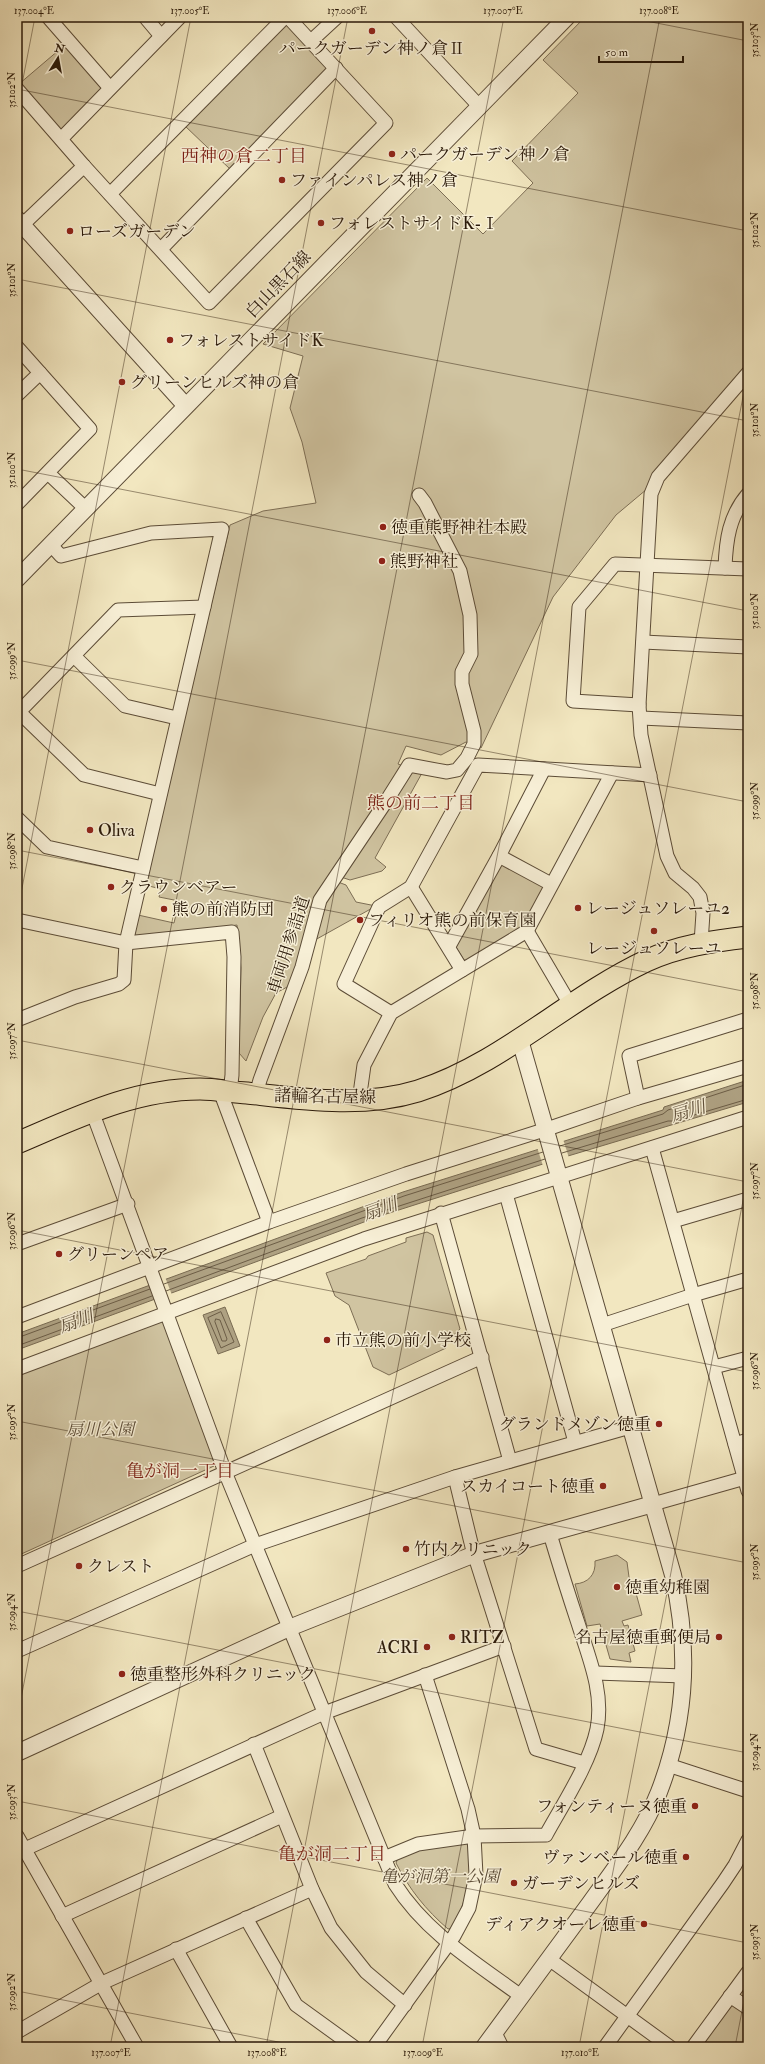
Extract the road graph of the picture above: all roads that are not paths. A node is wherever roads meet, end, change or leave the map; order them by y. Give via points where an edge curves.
1 (48, 17) edge
2 (145, 17) edge
3 (180, 17) edge
4 (285, 17) edge
5 (288, 17) edge
6 (337, 17) edge
7 (396, 17) edge
8 (567, 17) edge
9 (161, 36) junction
10 (312, 41) junction
11 (336, 68) junction
12 (110, 88) junction
13 (17, 89) edge
14 (479, 106) junction
15 (61, 139) junction
16 (84, 166) junction
17 (110, 194) junction
18 (19, 225) edge
19 (161, 249) junction
20 (17, 347) edge
21 (40, 373) junction
22 (748, 373) edge
23 (17, 395) edge
24 (185, 405) junction
25 (48, 473) junction
26 (748, 494) edge
27 (419, 495) dead end
28 (17, 504) edge
29 (85, 508) junction
30 (51, 545) junction
31 (648, 566) junction
32 (725, 568) junction
33 (748, 569) edge
34 (17, 579) edge
35 (204, 607) junction
36 (643, 642) junction
37 (748, 647) edge
38 (74, 656) junction
39 (639, 705) junction
40 (18, 712) edge
41 (177, 718) junction
42 (640, 718) junction
43 (748, 723) edge
44 (544, 769) junction
45 (612, 773) junction
46 (650, 775) junction
47 (160, 794) junction
48 (17, 818) edge
49 (499, 856) junction
50 (143, 868) junction
51 (551, 884) junction
52 (411, 887) junction
53 (17, 920) edge
54 (527, 931) junction
55 (748, 937) edge
56 (126, 943) junction
57 (701, 943) junction
58 (449, 946) junction
59 (462, 970) junction
60 (571, 1006) junction
61 (391, 1013) junction
62 (748, 1019) edge
63 (17, 1020) edge
64 (520, 1040) junction
65 (748, 1066) edge
66 (225, 1091) junction
67 (256, 1094) junction
68 (638, 1098) junction
69 (359, 1101) junction
70 (92, 1111) junction
71 (748, 1117) edge
72 (549, 1136) junction
73 (18, 1139) edge
74 (652, 1148) junction
75 (559, 1168) junction
76 (506, 1194) junction
77 (748, 1199) edge
78 (128, 1204) junction
79 (441, 1213) junction
80 (673, 1221) junction
81 (269, 1222) junction
82 (17, 1244) edge
83 (151, 1267) junction
84 (748, 1279) edge
85 (693, 1295) junction
86 (168, 1313) junction
87 (17, 1317) edge
88 (602, 1325) junction
89 (482, 1357) junction
90 (748, 1358) edge
91 (714, 1367) junction
92 (17, 1369) edge
93 (630, 1427) junction
94 (575, 1442) junction
95 (742, 1442) edge
96 (510, 1461) junction
97 (225, 1472) junction
98 (455, 1478) junction
99 (745, 1478) junction
100 (748, 1491) edge
101 (653, 1504) junction
102 (550, 1534) junction
103 (255, 1545) junction
104 (475, 1554) junction
105 (17, 1566) edge
106 (289, 1628) junction
107 (504, 1646) junction
108 (17, 1651) edge
109 (594, 1673) junction
110 (425, 1675) junction
111 (684, 1676) junction
112 (324, 1713) junction
113 (254, 1744) junction
114 (17, 1753) edge
115 (584, 1763) junction
116 (668, 1765) junction
117 (748, 1790) edge
118 (282, 1816) junction
119 (17, 1836) edge
120 (474, 1836) junction
121 (748, 1840) edge
122 (25, 1849) junction
123 (384, 1858) junction
124 (312, 1889) junction
125 (62, 1916) junction
126 (246, 1918) junction
127 (450, 1943) junction
128 (176, 1950) junction
129 (549, 1959) junction
130 (748, 1972) edge
131 (102, 1983) junction
132 (522, 1996) junction
133 (730, 1996) junction
134 (405, 2005) junction
135 (748, 2008) edge
136 (626, 2016) junction
137 (17, 2032) edge
138 (498, 2040) edge
139 (137, 2047) edge
140 (231, 2047) edge
141 (354, 2047) edge
142 (374, 2047) edge
143 (484, 2047) edge
144 (604, 2047) edge
145 (670, 2047) edge
146 (693, 2047) edge

1 - 12 street
2 - 9 street
3 - 9 street
4 - 17 street
5 - 10 street
6 - 10 street
7 - 14 street
8 - 14 street, 白山黒石線
9 - 12 street
10 - 11 street
11 - 19 street
11 - 19 street via 386,123 381,129 209,303
12 - 15 street
13 - 15 street
14 - 24 street, 白山黒石線
15 - 16 street
16 - 17 street
16 - 18 street
17 - 19 street
18 - 24 street
20 - 21 street
21 - 23 street
21 - 25 street via 90,429
22 - 31 street via 658,477 652,494
24 - 29 street, 白山黒石線
25 - 28 street
25 - 29 street
26 - 32 street via 737,508 729,529
27 - 67 street, 車両用参詣道 via 460,571 470,615 471,654 462,672 462,678 474,731 474,744 467,758 456,770 447,772 408,765 320,900 302,967
29 - 30 street, 白山黒石線
30 - 34 street, 白山黒石線
30 - 35 street via 61,556 151,533 222,529
31 - 32 street
31 - 36 street
31 - 39 street via 615,564 579,607 573,701
32 - 33 street
35 - 38 street via 118,610
35 - 41 street
36 - 37 street
36 - 39 street
38 - 40 street
38 - 41 street via 125,706
39 - 42 street
40 - 47 street via 84,775
41 - 47 street
42 - 43 street
42 - 46 street
44 - 45 street
44 - 49 street
44 - 52 street via 478,765
45 - 46 street
45 - 51 street
46 - 57 street via 670,866 696,891 702,905
47 - 50 street
48 - 50 street via 47,847
49 - 51 street
49 - 58 street
50 - 56 street
51 - 54 street
52 - 58 street
52 - 61 street via 379,907 344,984
53 - 56 street
54 - 59 street
54 - 60 street
55 - 57 main road, 諸輪名古屋線
56 - 63 street via 126,973 122,982 74,997
56 - 66 street via 232,932 232,1075
57 - 60 main road, 諸輪名古屋線 via 647,960
58 - 59 street
59 - 61 street
60 - 64 main road, 諸輪名古屋線
61 - 69 street via 364,1065
62 - 68 street via 629,1056
64 - 69 main road, 諸輪名古屋線 via 463,1074 436,1085 392,1097
64 - 72 street
65 - 68 street
66 - 67 main road, 諸輪名古屋線
66 - 70 main road, 諸輪名古屋線 via 200,1089 141,1095
66 - 81 street
67 - 69 main road, 諸輪名古屋線
68 - 72 street
70 - 73 main road, 諸輪名古屋線
70 - 78 street
71 - 74 street
72 - 75 street
72 - 81 street via 406,1174
74 - 75 street
74 - 80 street
75 - 76 street
75 - 88 street
76 - 79 street
76 - 94 street
77 - 80 street
78 - 82 street
78 - 83 street
79 - 86 street via 364,1239
79 - 89 street
80 - 85 street
81 - 83 street
83 - 86 street
83 - 87 street
84 - 85 street
85 - 88 street
85 - 91 street
86 - 92 street
86 - 97 street
88 - 93 street
89 - 96 street
89 - 97 street
90 - 91 street
91 - 95 street
93 - 94 street
93 - 101 street
94 - 96 street
95 - 99 street
96 - 98 street
97 - 103 street
97 - 105 street
98 - 103 street
98 - 104 street
99 - 100 street
99 - 101 street
101 - 102 street
101 - 111 street via 678,1594 683,1630
102 - 104 street
102 - 109 street
103 - 106 street
103 - 108 street
104 - 106 street
104 - 107 street
106 - 112 street
106 - 114 street
107 - 110 street
107 - 115 street via 536,1749
109 - 111 street
109 - 115 street via 599,1713 592,1746
110 - 112 street
110 - 120 street via 468,1809
111 - 116 street via 680,1715
112 - 113 street
112 - 123 street
113 - 118 street
113 - 122 street
115 - 120 street via 546,1835
116 - 117 street
116 - 129 street via 658,1793 628,1850
118 - 124 street
118 - 125 street
119 - 122 street
120 - 123 street via 418,1844
120 - 127 street via 477,1863 472,1898 465,1918
121 - 136 street via 723,1883
122 - 125 street
123 - 127 street via 396,1884 412,1908
124 - 126 street
124 - 134 street via 331,1928 347,1950 366,1972
125 - 131 street
126 - 128 street
126 - 141 street via 296,2005
127 - 132 street
127 - 134 street
128 - 131 street
128 - 140 street
129 - 132 street
129 - 136 street
130 - 133 street
131 - 137 street
131 - 139 street
132 - 138 street
133 - 135 street
133 - 146 street
134 - 142 street
136 - 144 street
136 - 145 street
138 - 143 street

